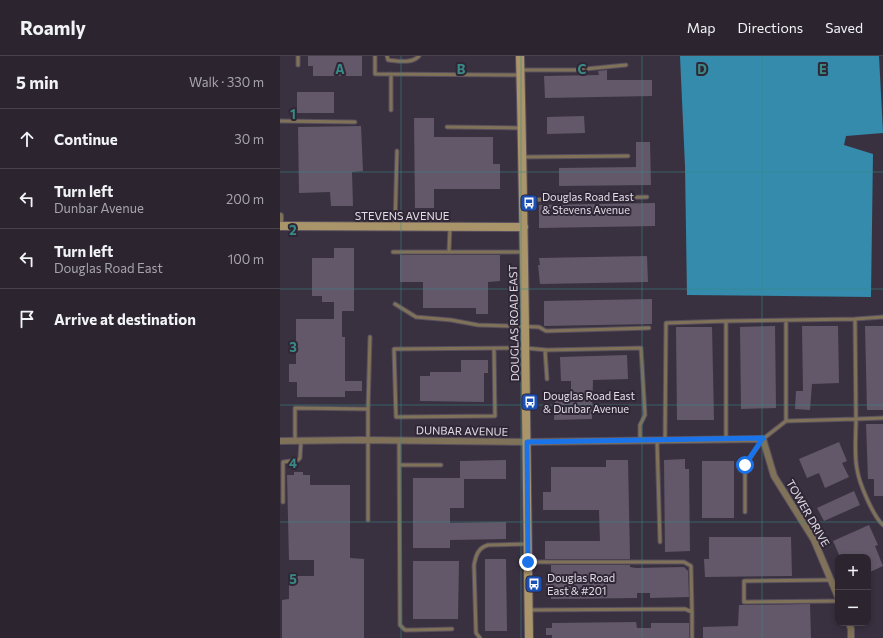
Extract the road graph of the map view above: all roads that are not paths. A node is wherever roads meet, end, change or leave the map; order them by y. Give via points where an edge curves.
1 (298, 56) edge
2 (375, 56) edge
3 (388, 56) edge
4 (419, 56) edge
5 (520, 56) edge
6 (298, 65) dead end
7 (626, 65) dead end
8 (521, 72) junction
9 (391, 74) junction
10 (391, 110) dead end
11 (280, 121) edge
12 (355, 122) dead end
13 (447, 127) dead end
14 (522, 128) junction
15 (397, 151) dead end
16 (628, 156) dead end
17 (522, 157) junction
18 (646, 197) dead end
19 (523, 200) junction
20 (280, 216) edge
21 (280, 226) edge
22 (395, 226) junction
23 (450, 226) junction
24 (524, 227) junction
25 (449, 251) junction
26 (393, 252) dead end
27 (524, 253) junction
28 (394, 304) dead end
29 (883, 317) edge
30 (855, 319) junction
31 (786, 320) junction
32 (726, 321) junction
33 (524, 327) junction
34 (649, 328) dead end
35 (370, 337) dead end
36 (494, 348) junction
37 (525, 348) junction
38 (546, 350) junction
39 (547, 379) dead end
40 (368, 409) junction
41 (883, 418) edge
42 (856, 419) junction
43 (786, 421) junction
44 (763, 438) junction
45 (726, 439) junction
46 (368, 440) junction
47 (399, 440) junction
48 (640, 440) junction
49 (657, 440) junction
50 (665, 440) junction
51 (280, 441) edge
52 (298, 441) junction
53 (527, 442) junction
54 (399, 465) junction
55 (441, 465) dead end
56 (283, 502) dead end
57 (746, 512) dead end
58 (368, 520) dead end
59 (883, 525) edge
60 (660, 542) dead end
61 (528, 544) junction
62 (528, 562) junction
63 (830, 580) junction
64 (835, 591) edge
65 (835, 602) edge
66 (529, 610) junction
67 (692, 612) junction
68 (850, 626) edge
69 (452, 630) dead end
70 (480, 638) edge
71 (529, 638) edge
72 (692, 638) edge
73 (851, 638) edge

1 - 6 lane
2 - 9 lane via 375,74
3 - 4 lane via 388,60 407,61
5 - 8 street, DOUGLAS ROAD EAST
7 - 8 lane
8 - 9 lane
8 - 14 street, DOUGLAS ROAD EAST
9 - 10 lane
11 - 12 lane
13 - 14 lane
14 - 17 street, DOUGLAS ROAD EAST
15 - 22 lane
16 - 17 lane
17 - 19 street, DOUGLAS ROAD EAST
18 - 19 lane
19 - 24 street, DOUGLAS ROAD EAST
20 - 21 street
21 - 22 street, STEVENS AVENUE
22 - 23 street, STEVENS AVENUE
23 - 24 street, STEVENS AVENUE
23 - 25 lane
24 - 27 street, DOUGLAS ROAD EAST
25 - 26 lane
25 - 27 lane
27 - 33 street, DOUGLAS ROAD EAST
28 - 33 lane via 416,317 478,325
29 - 30 lane
30 - 31 lane
30 - 42 lane
31 - 32 lane
31 - 43 lane
32 - 45 lane
32 - 50 lane via 666,323
33 - 34 lane via 546,331
33 - 37 street, DOUGLAS ROAD EAST
35 - 40 lane
36 - 36 lane via 394,349 396,416 496,416
36 - 37 lane
37 - 38 lane
37 - 53 street, DOUGLAS ROAD EAST
38 - 39 lane
38 - 48 lane via 641,348 645,415 640,425
40 - 46 lane
40 - 52 lane via 295,408
41 - 42 lane
42 - 43 lane
42 - 59 lane via 857,469 864,492
43 - 44 lane
44 - 45 street, DUNBAR AVENUE
44 - 57 lane via 745,465
44 - 63 street, TOWER DRIVE via 774,476 814,540
45 - 50 street, DUNBAR AVENUE
46 - 47 street, DUNBAR AVENUE
46 - 52 street, DUNBAR AVENUE
46 - 58 lane
47 - 53 street, DUNBAR AVENUE
47 - 54 lane
48 - 49 street, DUNBAR AVENUE
48 - 53 street, DUNBAR AVENUE
49 - 50 street, DUNBAR AVENUE
49 - 60 lane
51 - 52 street, DUNBAR AVENUE
52 - 56 lane via 300,458 283,462
53 - 61 street, DOUGLAS ROAD EAST
54 - 55 lane
54 - 69 lane via 400,625 405,630
61 - 62 street, DOUGLAS ROAD EAST
61 - 70 lane via 488,545 482,547 477,555 474,565 476,633
62 - 66 street, DOUGLAS ROAD EAST
62 - 67 lane via 684,562 691,566
63 - 64 street, TOWER DRIVE
63 - 65 lane via 744,581 744,602
66 - 67 lane via 685,608
66 - 71 street, DOUGLAS ROAD EAST
67 - 72 lane
68 - 73 street

